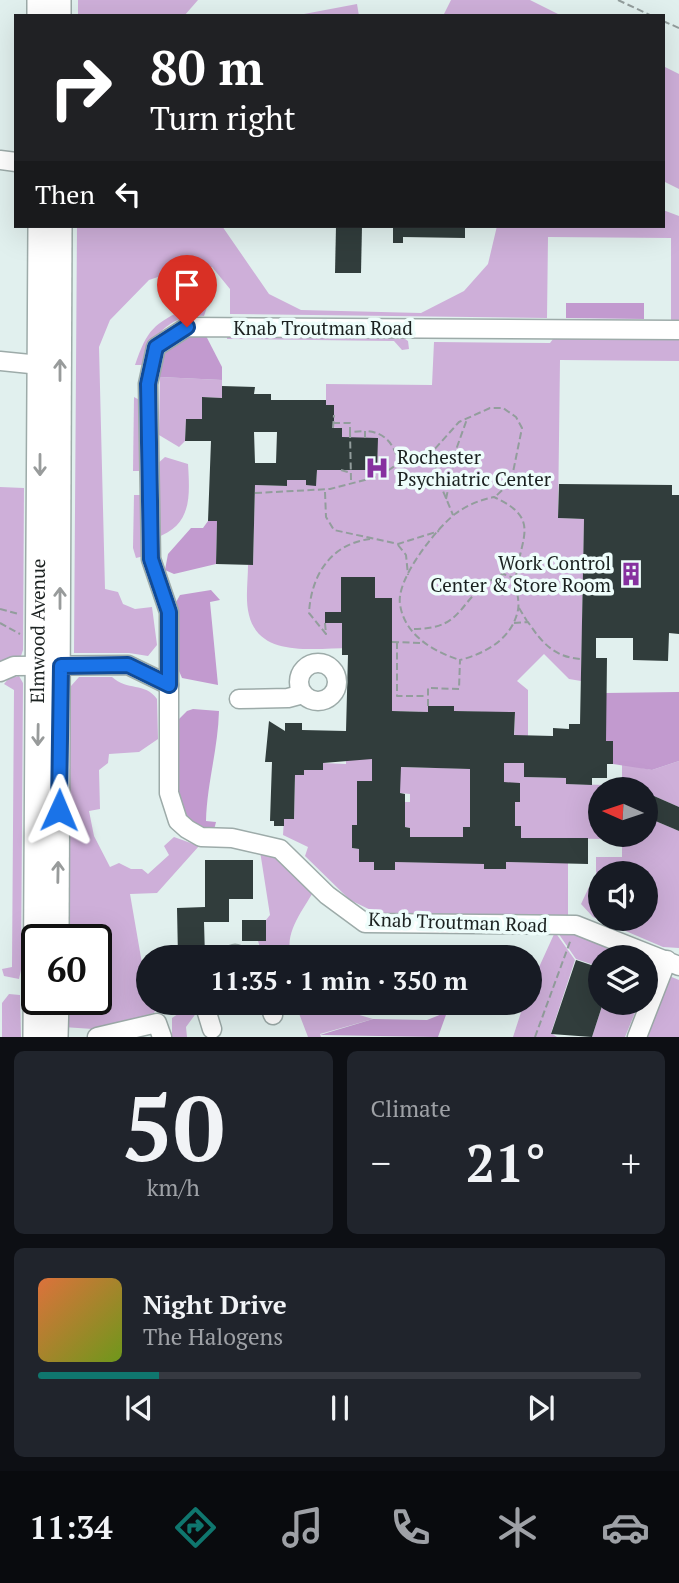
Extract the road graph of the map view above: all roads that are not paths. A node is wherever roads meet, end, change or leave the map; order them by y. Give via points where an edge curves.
1 (40, 228) edge
2 (60, 228) edge
3 (679, 330) edge
4 (0, 361) edge
5 (40, 365) junction
6 (50, 666) junction
7 (0, 672) edge
8 (169, 685) junction
9 (303, 694) dead end
10 (240, 699) dead end
11 (57, 924) edge
12 (675, 964) edge
13 (57, 1015) edge
14 (208, 1015) edge
15 (212, 1029) dead end
16 (35, 1037) edge
17 (56, 1037) edge
18 (97, 1037) edge
19 (162, 1037) edge
20 (636, 1037) edge

1 - 5 main road, Elmwood Avenue
6 -> 2 main road, Elmwood Avenue
3 - 8 street, Knab Troutman Road via 187,327 156,347 148,384 151,559 169,612
4 - 5 street
5 -> 6 main road, Elmwood Avenue
6 - 7 street via 14,666
6 - 8 street via 128,665
11 -> 6 main road, Elmwood Avenue
6 -> 16 main road, Elmwood Avenue
8 - 12 street, Knab Troutman Road via 169,793 178,821 201,837 232,838 280,849 327,895 365,923 576,925
9 - 10 street
12 - 20 street
13 - 17 main road
14 - 15 street
18 - 19 street via 158,1023

